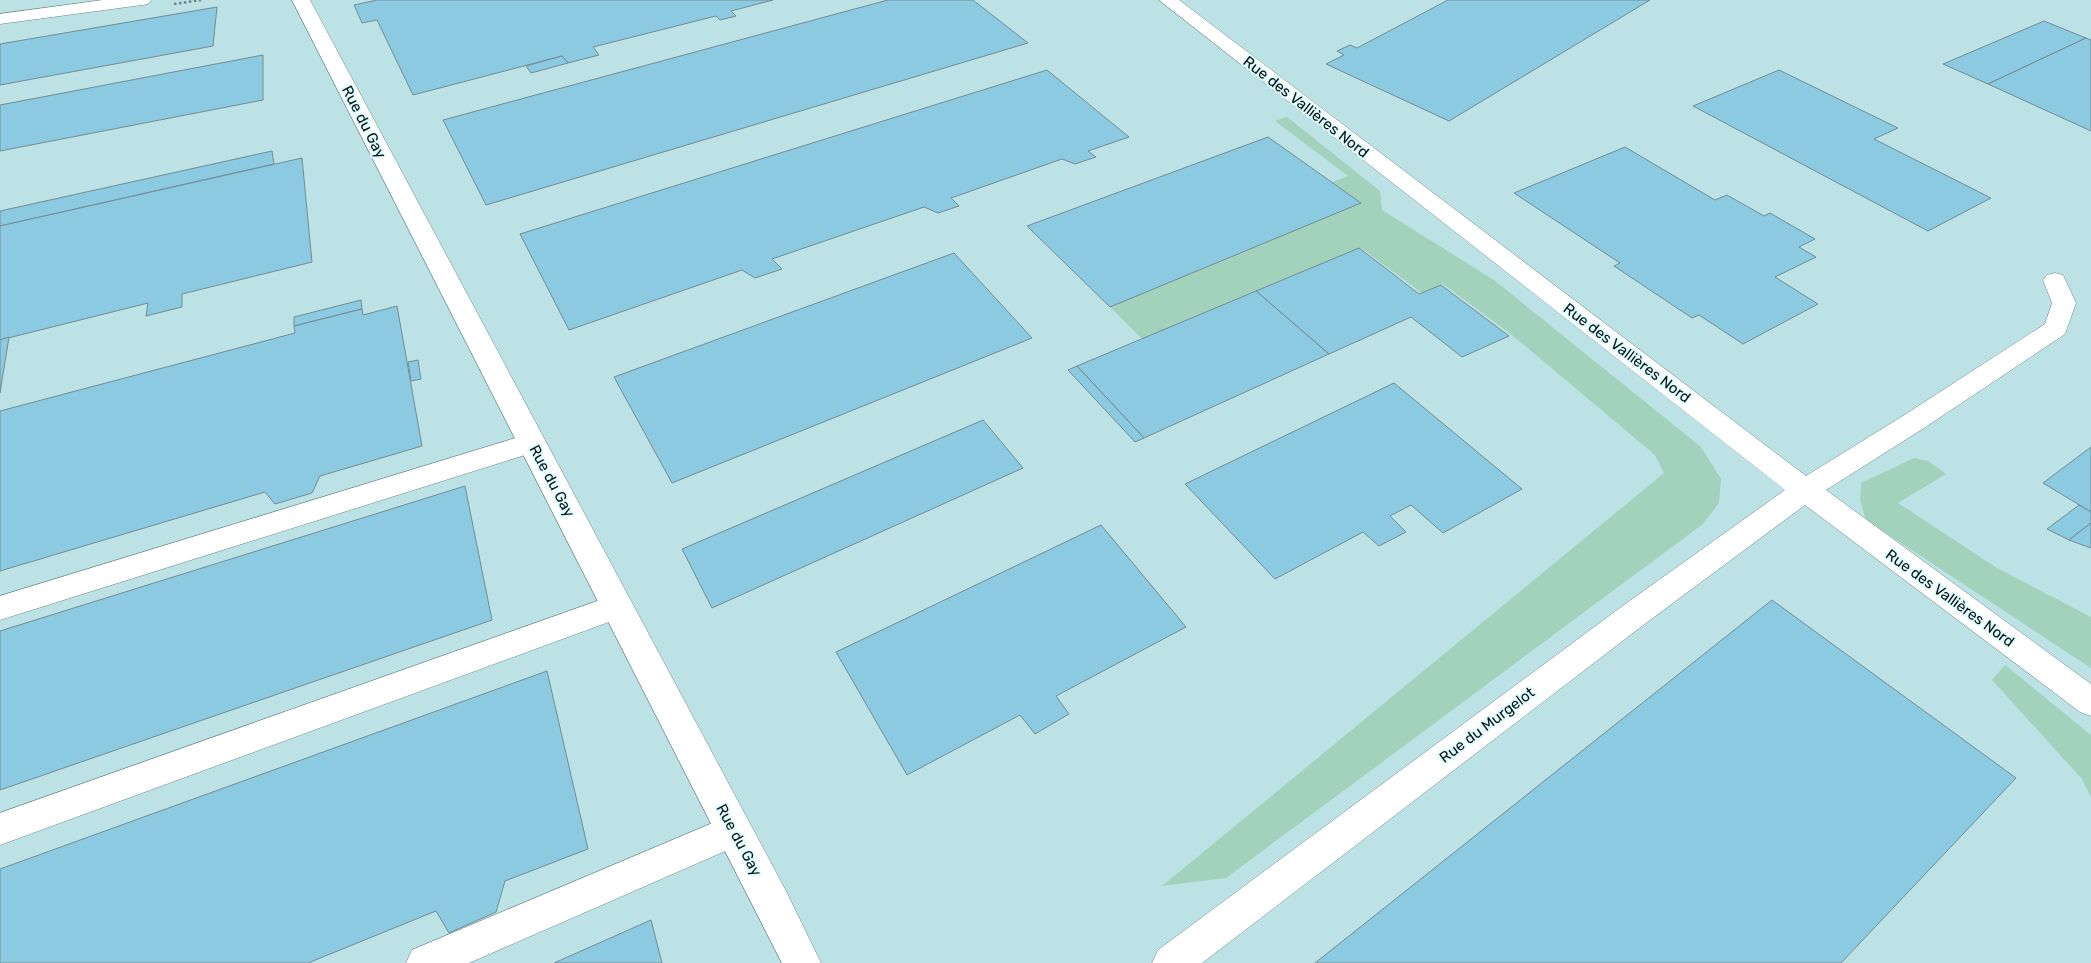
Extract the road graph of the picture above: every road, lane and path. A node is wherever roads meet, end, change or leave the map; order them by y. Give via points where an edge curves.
1 (142, 0) edge
2 (301, 0) edge
3 (1168, 0) edge
4 (0, 20) edge
5 (2055, 280) dead end
6 (532, 443) junction
7 (1804, 490) junction
8 (618, 606) junction
9 (0, 608) edge
10 (2091, 702) edge
11 (0, 829) edge
12 (734, 830) junction
13 (426, 963) edge
14 (802, 963) edge
15 (1171, 963) edge

1 - 4 street
2 - 6 street, Rue du Gay
3 - 7 street, Rue des Vallières Nord
5 - 7 street, Rue du Murgelot via 2064,303 2056,328
6 - 8 street, Rue du Gay
6 - 9 street
7 - 10 street, Rue des Vallières Nord
7 - 15 street, Rue du Murgelot
8 - 11 street
8 - 12 street, Rue du Gay
12 - 13 street
12 - 14 street, Rue du Gay

